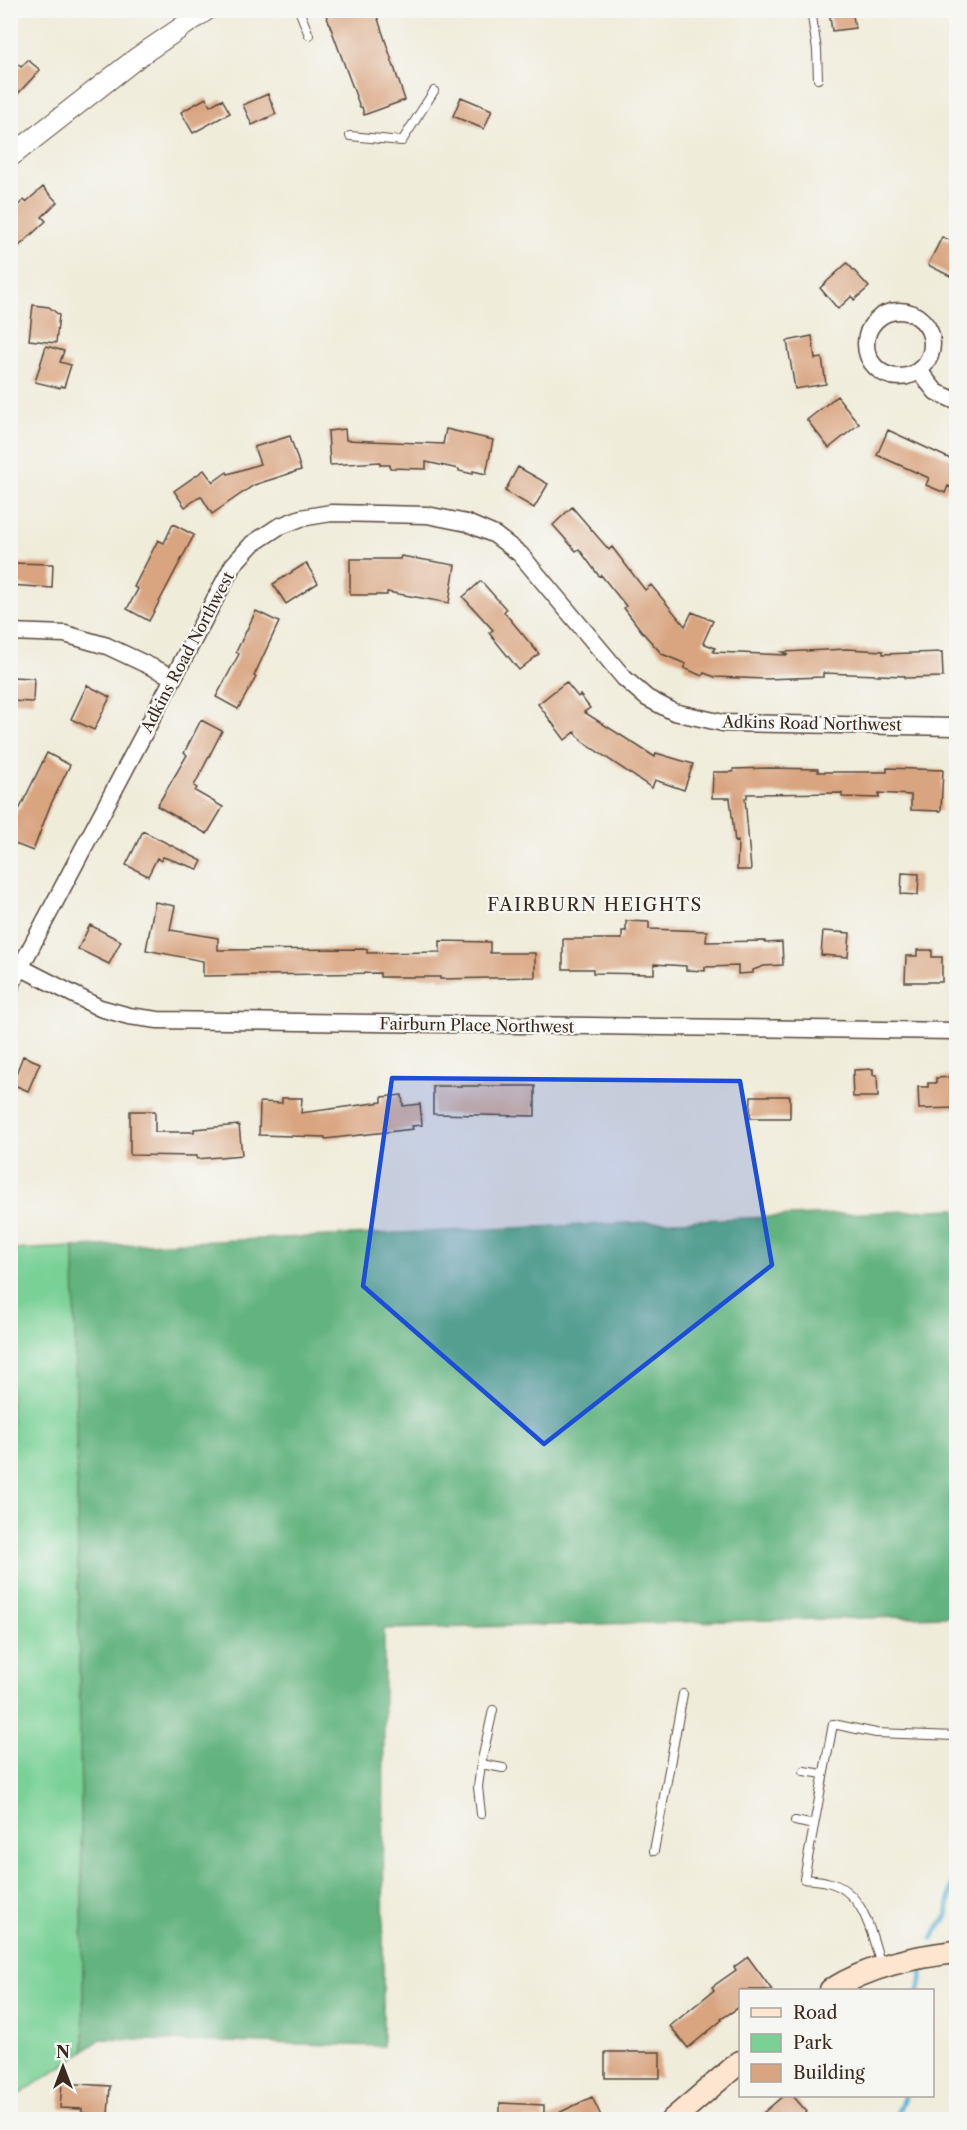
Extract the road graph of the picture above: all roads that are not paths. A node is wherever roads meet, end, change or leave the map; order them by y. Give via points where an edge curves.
1 (207, 10) edge
2 (298, 10) edge
3 (811, 10) edge
4 (309, 35) dead end
5 (818, 79) dead end
6 (434, 91) dead end
7 (350, 136) dead end
8 (11, 156) edge
9 (919, 371) dead end
10 (957, 401) edge
11 (10, 632) edge
12 (173, 677) junction
13 (957, 728) edge
14 (16, 965) edge
15 (10, 987) edge
16 (957, 1030) edge
17 (683, 1694) dead end
18 (493, 1710) dead end
19 (957, 1736) edge
20 (481, 1764) junction
21 (503, 1768) dead end
22 (804, 1771) dead end
23 (823, 1774) junction
24 (653, 1797) dead end
25 (664, 1798) junction
26 (481, 1814) dead end
27 (795, 1821) dead end
28 (814, 1825) junction
29 (654, 1851) dead end
30 (957, 1952) edge
31 (881, 1966) junction
32 (833, 1989) edge
33 (739, 2064) edge
34 (672, 2120) edge

1 - 8 street via 138,57
2 - 4 lane
3 - 5 lane
6 - 7 lane via 402,141
9 - 10 street via 936,392
11 - 12 street via 65,634 107,646
12 - 13 street, Adkins Road Northwest via 233,565 252,544 278,526 330,513 427,515 467,523 520,554 624,678 647,698 674,712 723,723
12 - 14 street, Adkins Road Northwest
14 - 15 street, Adkins Road Northwest
14 - 16 street, Fairburn Place Northwest via 100,1008 158,1020
17 - 25 lane
18 - 20 lane
19 - 23 lane via 876,1733 833,1724
20 - 21 lane
20 - 26 lane
22 - 23 lane
23 - 28 lane
24 - 25 lane
25 - 29 lane
27 - 28 lane
28 - 31 lane via 804,1880 829,1882 850,1894 863,1910
30 - 31 main road
31 - 32 main road
33 - 34 main road

